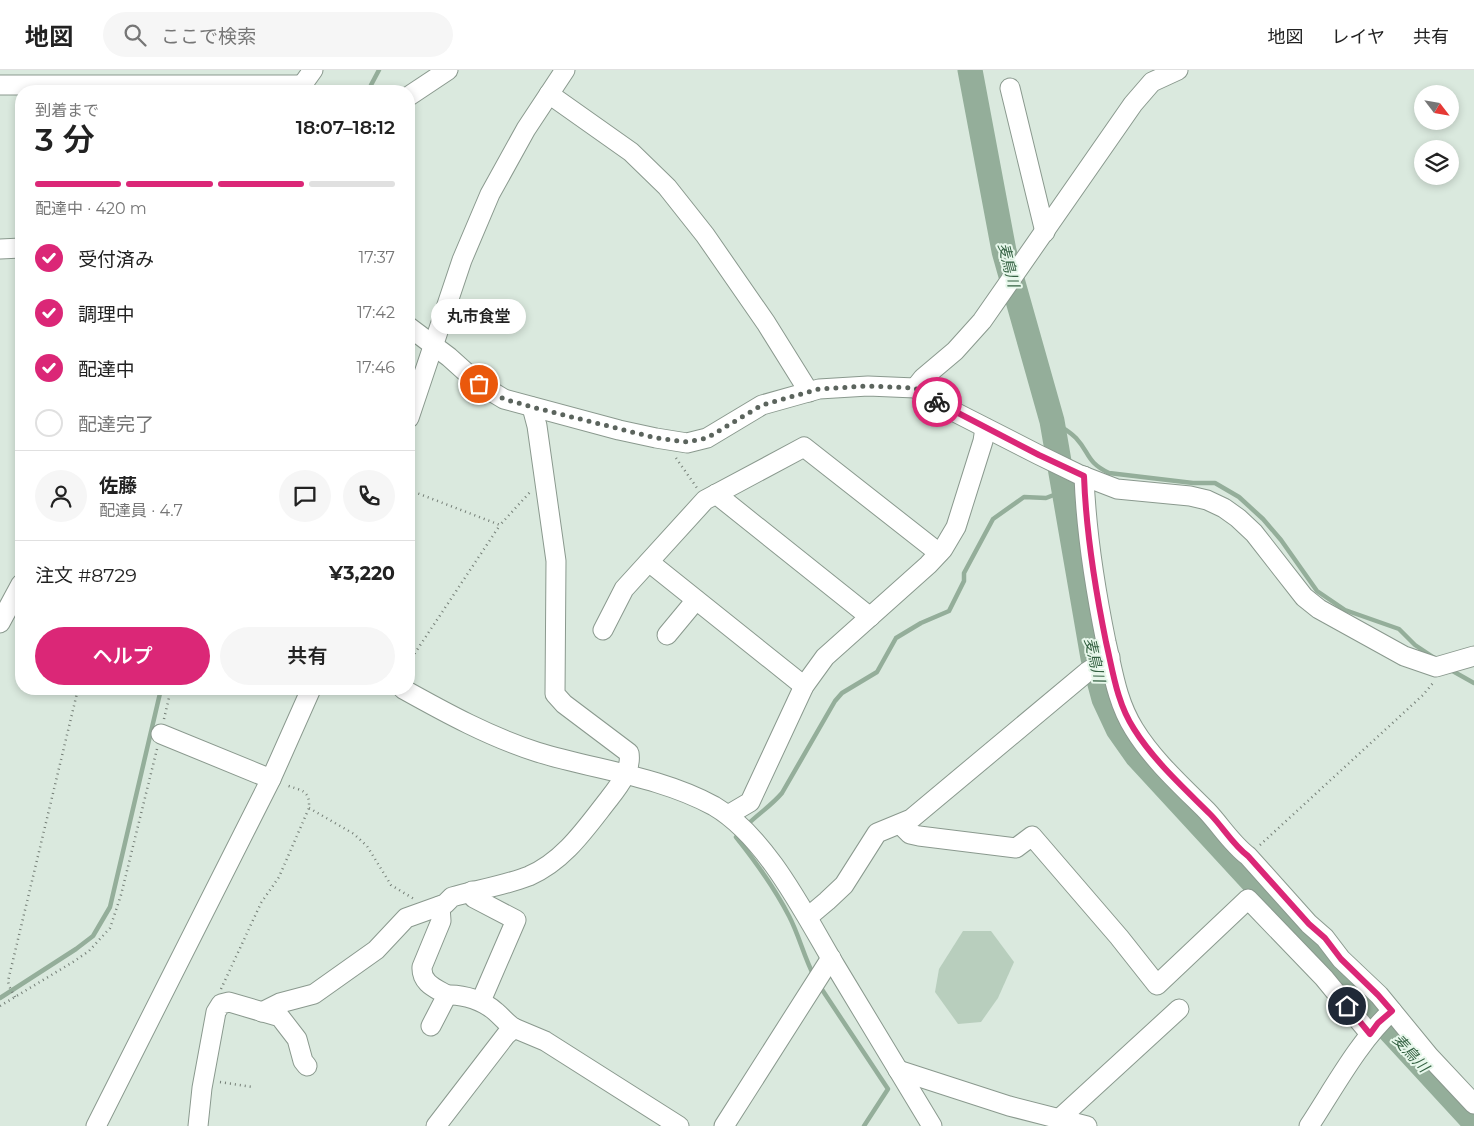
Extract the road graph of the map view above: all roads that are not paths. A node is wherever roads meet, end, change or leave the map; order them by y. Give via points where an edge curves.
1 (313, 70) edge
2 (448, 70) edge
3 (565, 70) edge
4 (1178, 70) edge
5 (0, 85) edge
6 (15, 85) edge
7 (302, 85) edge
8 (1010, 88) dead end
9 (415, 92) edge
10 (549, 94) junction
11 (1045, 232) junction
12 (15, 248) edge
13 (0, 249) edge
14 (415, 332) edge
15 (434, 347) junction
16 (915, 388) junction
17 (809, 392) junction
18 (415, 401) edge
19 (532, 407) junction
20 (985, 428) junction
21 (1084, 476) junction
22 (710, 497) junction
23 (939, 553) junction
24 (649, 562) junction
25 (15, 595) edge
26 (696, 600) junction
27 (870, 618) junction
28 (0, 623) edge
29 (603, 630) dead end
30 (667, 634) dead end
31 (1474, 656) edge
32 (1110, 657) junction
33 (804, 686) junction
34 (308, 695) edge
35 (414, 695) edge
36 (161, 734) road end
37 (626, 774) junction
38 (271, 779) junction
39 (728, 816) junction
40 (900, 824) junction
41 (472, 891) junction
42 (434, 908) junction
43 (808, 917) junction
44 (831, 958) junction
45 (447, 995) junction
46 (481, 1001) junction
47 (1179, 1009) dead end
48 (1392, 1011) junction
49 (262, 1012) junction
50 (431, 1026) dead end
51 (514, 1028) junction
52 (1370, 1034) junction
53 (307, 1066) dead end
54 (898, 1070) junction
55 (1474, 1104) edge
56 (1059, 1119) junction
57 (726, 1125) edge
58 (96, 1126) edge
59 (198, 1126) edge
60 (436, 1126) edge
61 (679, 1126) edge
62 (932, 1126) edge
63 (1088, 1126) edge
64 (1309, 1126) edge

1 - 7 street
2 - 9 street
3 - 10 street
4 - 11 street via 1152,82
5 - 6 street
8 - 11 street
10 - 15 street via 490,194 462,260
10 - 17 street via 632,152 668,187 755,307
11 - 16 street via 982,321
12 - 13 street
14 - 15 street
15 - 18 street
15 - 19 street via 479,384 504,399
16 - 17 street via 868,386
16 - 20 street
17 - 19 street via 762,405 707,438 687,442 620,430
19 - 37 street via 556,561 555,694 630,753
20 - 21 street
20 - 23 street via 956,527
21 - 31 street via 1117,489 1207,500 1224,508 1254,533 1304,597 1319,609 1404,656 1436,667
21 - 32 street via 1086,516
22 - 23 street via 804,447
22 - 24 street
22 - 27 street
23 - 27 street
24 - 26 street
24 - 29 street via 624,589
25 - 28 street
26 - 30 street
26 - 33 street
27 - 33 street via 825,657
32 - 40 street via 1086,672 911,819
32 - 48 street via 1117,692 1134,729 1240,850
33 - 39 street via 750,802
34 - 38 street
35 - 37 street via 513,744
36 - 38 street
37 - 39 street via 694,797
37 - 41 street via 562,856 530,876
38 - 58 street
39 - 43 street via 774,865
40 - 43 street via 877,833 844,885
40 - 52 street via 910,834 919,836 1016,848 1032,836 1157,985 1248,898 1324,978
41 - 42 street via 452,897
41 - 46 street via 474,898 516,920
42 - 45 street via 441,921 422,974 425,980
42 - 49 street via 406,918 376,950 314,994
43 - 44 street
44 - 54 street
44 - 57 street
45 - 46 street
45 - 50 street
46 - 51 street
47 - 56 street
48 - 52 street
48 - 55 street
49 - 53 street via 280,1018 297,1039
49 - 59 street via 229,1002 221,1004 216,1012
51 - 60 street
51 - 61 street via 545,1041
52 - 64 street
54 - 56 street
54 - 62 street
56 - 63 street

